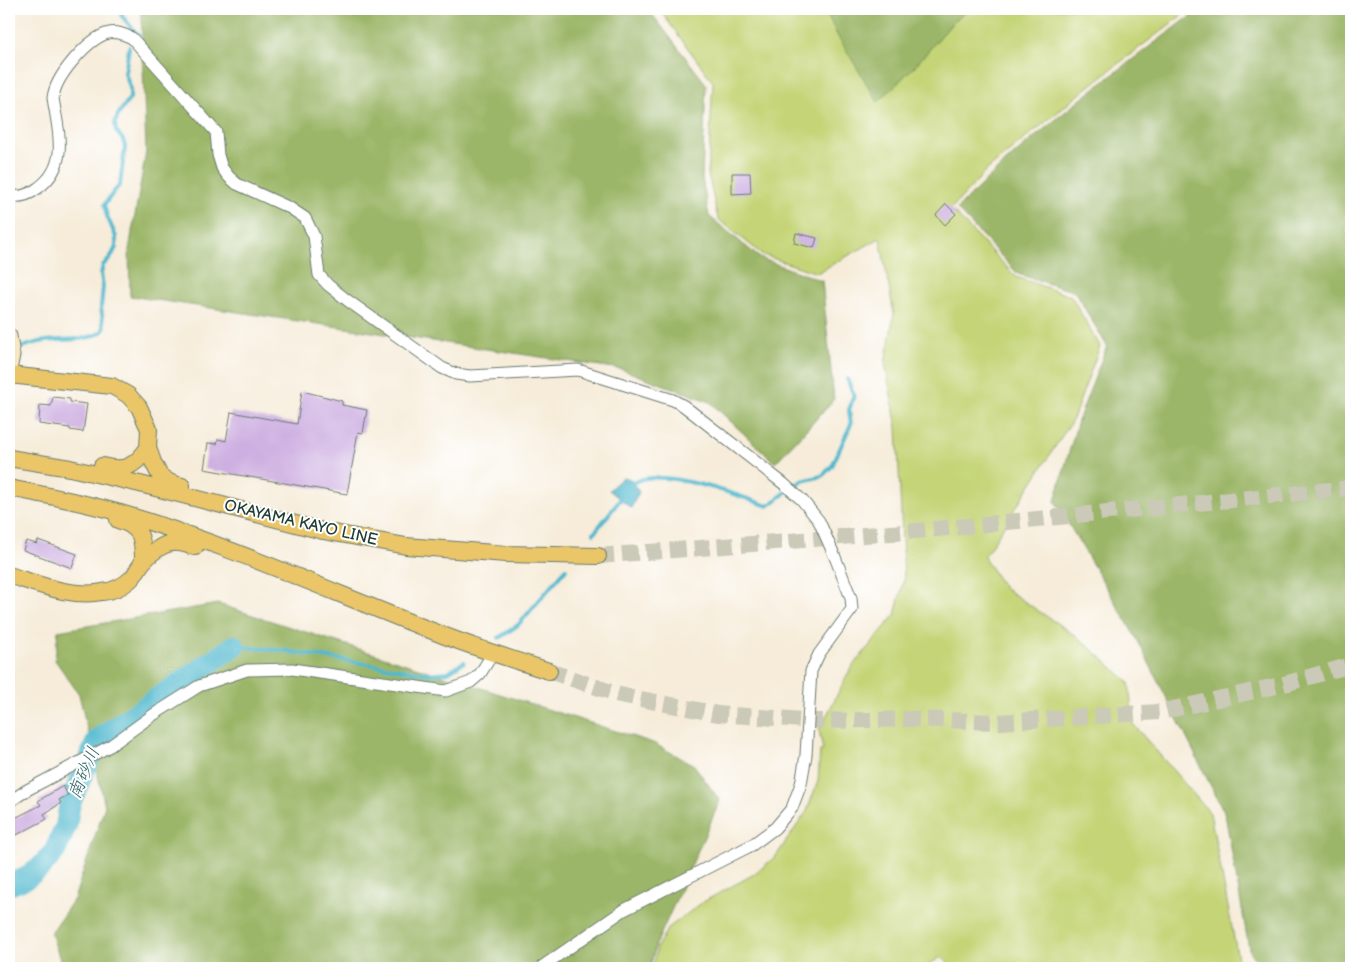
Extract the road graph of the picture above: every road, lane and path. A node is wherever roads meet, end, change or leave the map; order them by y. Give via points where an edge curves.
1 (9, 196) edge
2 (9, 375) edge
3 (148, 448) junction
4 (9, 458) edge
5 (31, 462) junction
6 (9, 489) edge
7 (294, 523) junction
8 (598, 556) tunnel mouth
9 (142, 562) junction
10 (258, 562) junction
11 (9, 575) edge
12 (493, 653) junction
13 (549, 671) tunnel mouth
14 (9, 802) edge
15 (540, 968) edge

1 - 15 street via 23,196 44,184 59,160 53,98 56,84 98,37 111,32 132,38 216,132 222,168 229,177 305,218 314,236 319,275 328,285 442,368 470,376 578,370 673,400 784,484 819,521 851,598 852,610 819,654 811,671 806,755 801,784 792,808 775,828 752,846 624,910
2 - 3 main road via 112,386 128,395 139,407 149,429
3 - 5 main road via 139,460 123,469 77,460
3 - 7 main road via 160,476 172,484 270,509
4 - 5 main road, OKAYAMA KAYO LINE
5 - 7 main road, OKAYAMA KAYO LINE via 140,484
6 - 9 main road via 29,498 123,522 139,532 143,541
6 - 10 main road via 120,513
7 - 8 main road, OKAYAMA KAYO LINE via 406,546 506,554
9 - 10 main road via 171,543 223,557
9 - 11 main road via 126,583 115,589 90,594 65,592
10 - 12 main road
12 - 13 main road
12 - 14 street via 471,682 446,691 292,669 247,670 199,686 98,752

